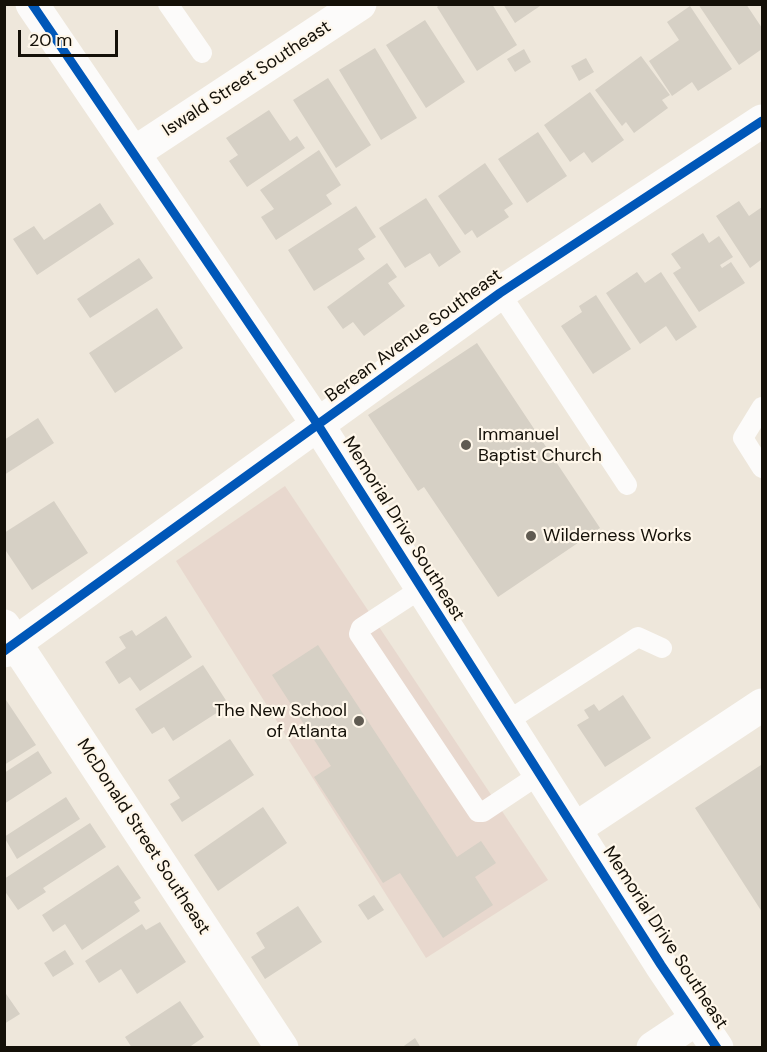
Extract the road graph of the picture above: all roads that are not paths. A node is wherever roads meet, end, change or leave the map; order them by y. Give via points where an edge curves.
1 (32, 4) edge
2 (168, 4) edge
3 (360, 4) edge
4 (202, 53) dead end
5 (762, 121) edge
6 (134, 153) junction
7 (500, 293) junction
8 (762, 406) edge
9 (318, 425) junction
10 (762, 468) edge
11 (627, 485) dead end
12 (422, 588) junction
13 (8, 640) edge
14 (662, 648) dead end
15 (762, 705) edge
16 (506, 722) junction
17 (540, 774) junction
18 (575, 829) junction
19 (698, 1018) junction
20 (282, 1047) edge
21 (653, 1047) edge
22 (717, 1047) edge

1 - 6 street, Memorial Drive Southeast
2 - 4 lane
3 - 6 street, Iswald Street Southeast
5 - 7 street, Berean Avenue Southeast
6 - 9 street, Memorial Drive Southeast
7 - 9 street, Berean Avenue Southeast
7 - 11 lane
8 - 10 lane via 743,438
9 - 12 street, Memorial Drive Southeast
9 - 13 street, Berean Avenue Southeast
12 - 16 street, Memorial Drive Southeast
12 - 17 lane via 361,628 359,634 478,812
13 - 20 street, McDonald Street Southeast
14 - 16 lane via 638,637
15 - 18 street
16 - 17 street, Memorial Drive Southeast
17 - 18 street, Memorial Drive Southeast
18 - 19 street, Memorial Drive Southeast
19 - 21 street
19 - 22 street, Memorial Drive Southeast

